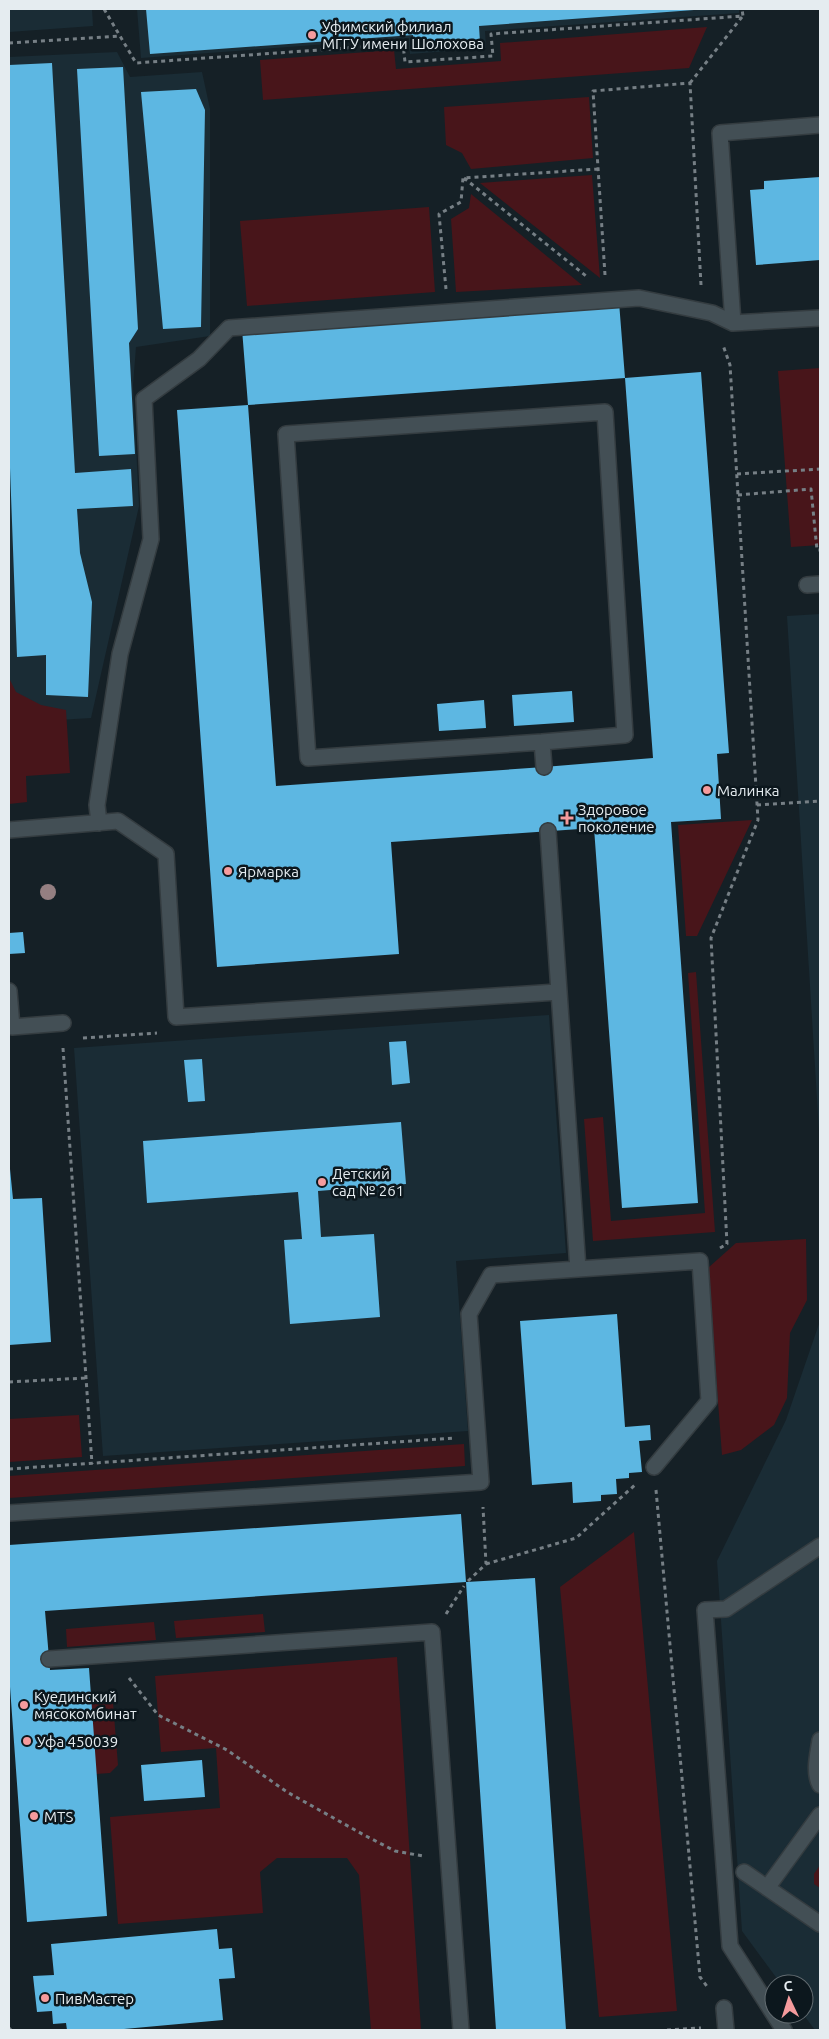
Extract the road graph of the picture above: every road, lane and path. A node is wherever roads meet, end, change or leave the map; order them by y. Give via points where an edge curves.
1 (104, 9) edge
2 (742, 9) edge
3 (743, 16) junction
4 (120, 36) junction
5 (9, 44) edge
6 (690, 83) junction
7 (820, 125) edge
8 (598, 169) junction
9 (463, 178) junction
10 (591, 280) dead end
11 (605, 283) dead end
12 (692, 287) dead end
13 (446, 291) dead end
14 (712, 313) junction
15 (820, 318) edge
16 (733, 323) junction
17 (820, 469) edge
18 (737, 474) junction
19 (738, 495) junction
20 (820, 550) edge
21 (542, 742) junction
22 (544, 766) dead end
23 (820, 801) edge
24 (757, 805) junction
25 (100, 822) junction
26 (9, 830) edge
27 (548, 831) dead end
28 (9, 991) edge
29 (558, 992) junction
30 (63, 1023) dead end
31 (63, 1040) dead end
32 (700, 1260) junction
33 (578, 1269) junction
34 (85, 1378) junction
35 (9, 1382) edge
36 (478, 1436) junction
37 (92, 1464) junction
38 (654, 1467) junction
39 (9, 1469) edge
40 (481, 1482) junction
41 (9, 1513) edge
42 (820, 1546) edge
43 (486, 1564) junction
44 (468, 1582) dead end
45 (49, 1659) dead end
46 (128, 1677) dead end
47 (820, 1740) edge
48 (820, 1785) edge
49 (820, 1815) edge
50 (449, 1858) junction
51 (744, 1872) dead end
52 (767, 1888) junction
53 (820, 1924) edge
54 (724, 2008) joint
55 (726, 2028) edge
56 (461, 2030) edge
57 (667, 2030) edge
58 (784, 2030) edge

1 - 4 path
2 - 3 path
3 - 4 path via 491,34 493,56 405,62 403,44 136,64
3 - 6 path
4 - 5 path
6 - 8 path via 593,91
6 - 12 path via 702,286
7 - 16 lane via 720,133
8 - 9 path
8 - 11 path
9 - 10 path
9 - 13 path via 461,202 440,214
14 - 16 lane
14 - 18 path via 730,365
14 - 25 lane via 639,298 229,328 199,359 144,399 151,539 120,654 97,805
15 - 16 lane
17 - 18 path
18 - 19 path
19 - 20 path via 811,489 817,550
19 - 24 path
21 - 21 lane via 308,758 286,434 605,412 625,735
21 - 22 lane
23 - 24 path
24 - 32 path via 758,820 711,938 727,1244
25 - 26 lane
25 - 29 lane via 118,821 166,854 176,1017
27 - 29 lane
28 - 30 lane via 12,1027
29 - 33 lane
31 - 34 path
32 - 33 lane
32 - 38 lane via 709,1401
33 - 36 lane via 491,1275 469,1314
34 - 35 path
34 - 37 path
36 - 37 path
36 - 40 lane
37 - 39 path
38 - 43 path via 576,1538
38 - 54 path via 700,1977
40 - 41 lane
40 - 43 path
42 - 58 lane via 726,1609 705,1610 730,1946
43 - 44 path
45 - 50 lane via 432,1632
46 - 50 path via 158,1715 227,1750 296,1797 395,1852
47 - 48 lane via 816,1761
49 - 52 lane
50 - 56 lane
51 - 52 lane
52 - 53 lane
54 - 55 lane
55 - 57 path

